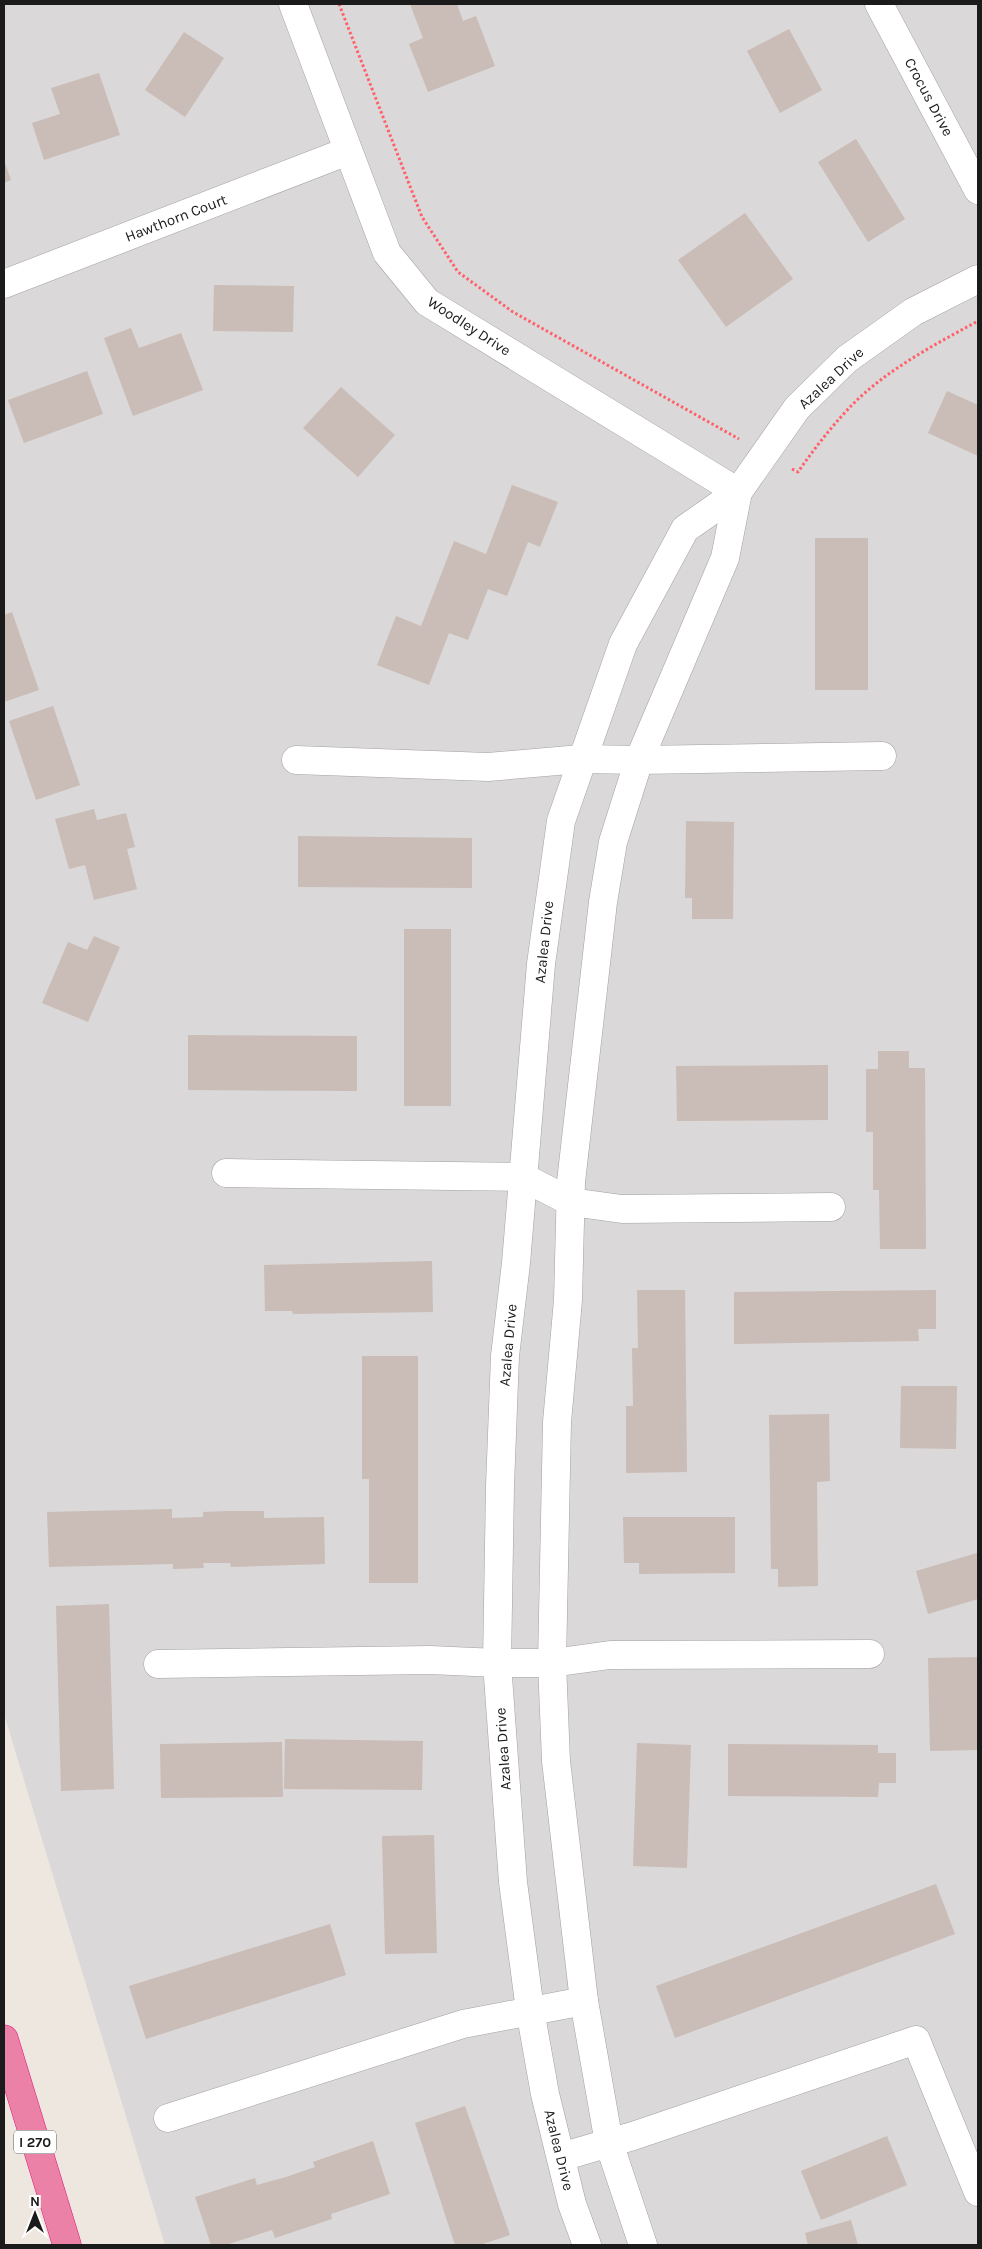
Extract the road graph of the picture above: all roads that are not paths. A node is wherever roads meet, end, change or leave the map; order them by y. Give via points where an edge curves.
1 (293, 4) edge
2 (879, 4) edge
3 (348, 151) junction
4 (978, 190) edge
5 (978, 279) edge
6 (4, 284) edge
7 (738, 492) junction
8 (882, 756) dead end
9 (581, 759) junction
10 (296, 760) dead end
11 (639, 760) junction
12 (226, 1174) dead end
13 (523, 1177) junction
14 (572, 1202) junction
15 (831, 1207) dead end
16 (870, 1654) dead end
17 (497, 1663) junction
18 (552, 1663) junction
19 (158, 1664) dead end
20 (584, 2001) junction
21 (530, 2010) junction
22 (4, 2039) edge
23 (168, 2118) dead end
24 (609, 2143) junction
25 (561, 2156) junction
26 (978, 2192) edge
27 (67, 2245) edge
28 (587, 2245) edge
29 (643, 2245) edge

1 - 3 street, Woodley Drive
2 - 4 street, Crocus Drive
3 - 6 street, Hawthorn Court
3 - 7 street, Woodley Drive via 387,253 427,302
5 - 7 street, Azalea Drive via 913,312 847,359 797,408
7 - 9 street, Azalea Drive via 685,529 623,644
7 - 11 street, Azalea Drive via 725,558
8 - 11 street
9 - 10 street via 488,767
9 - 11 street
9 - 13 street, Azalea Drive via 562,821 549,897
11 - 14 street, Azalea Drive via 613,842 603,902 571,1182
12 - 13 street
13 - 14 street
13 - 17 street, Azalea Drive via 505,1356
14 - 15 street via 622,1209
14 - 18 street, Azalea Drive via 568,1300 557,1422
16 - 18 street via 610,1655
17 - 18 street
17 - 19 street via 430,1660
17 - 21 street, Azalea Drive via 513,1882
18 - 20 street, Azalea Drive via 556,1761
20 - 21 street
20 - 24 street, Azalea Drive
21 - 23 street via 463,2024
21 - 25 street, Azalea Drive via 545,2094
22 - 27 highway, I 270
24 - 25 street
24 - 26 street via 916,2040
24 - 29 street, Azalea Drive
25 - 28 street, Azalea Drive via 572,2204

